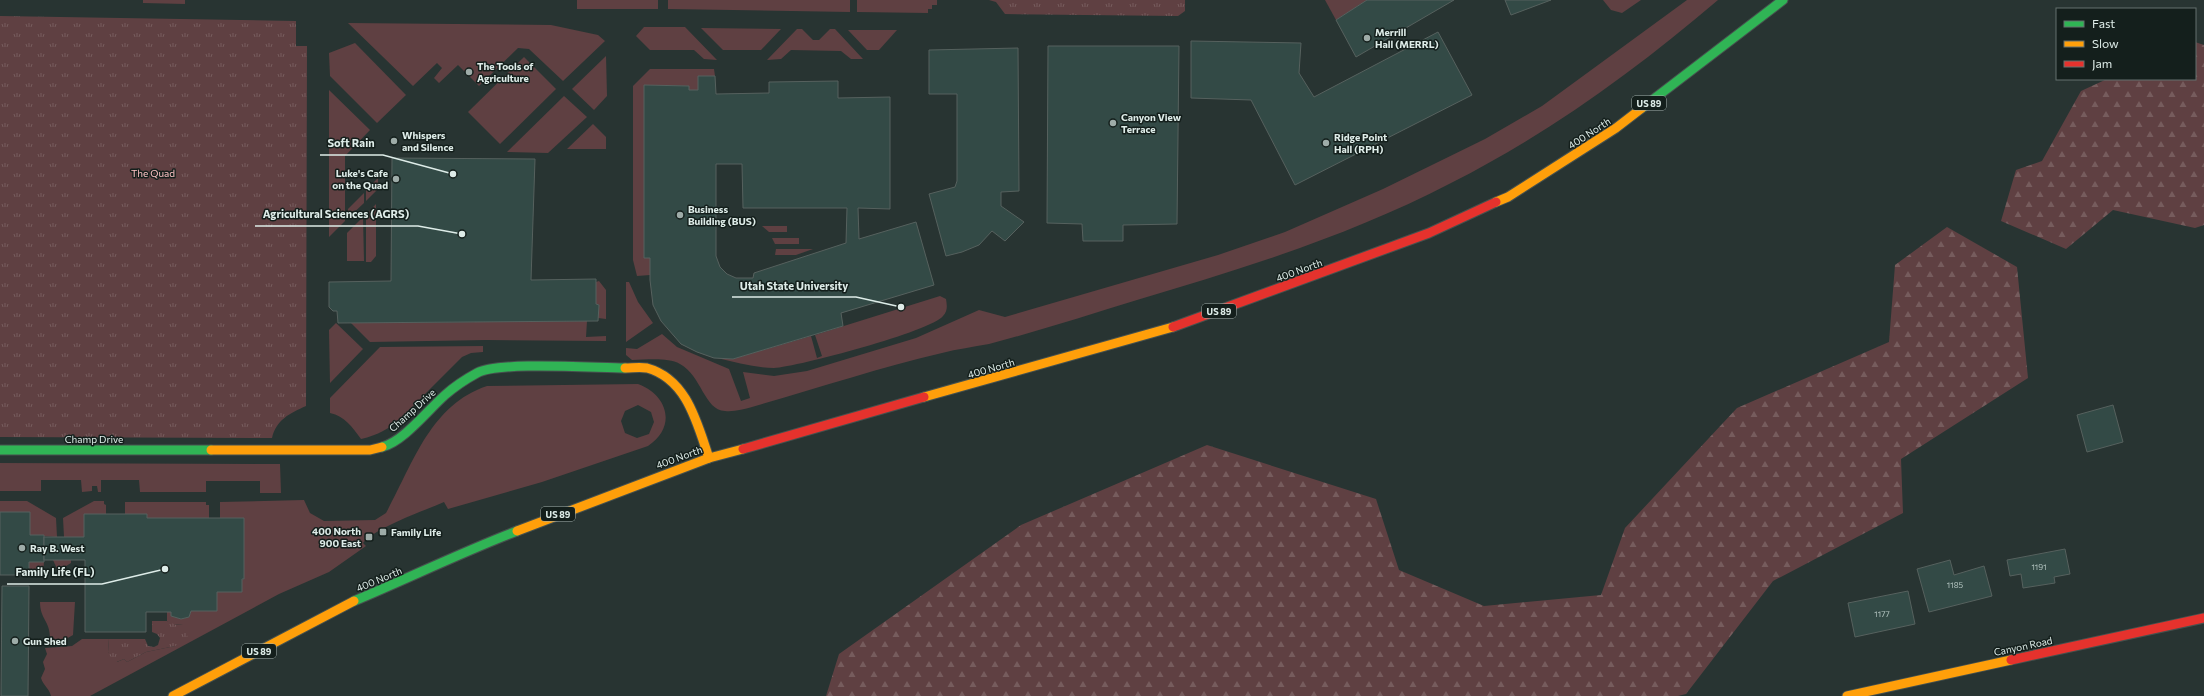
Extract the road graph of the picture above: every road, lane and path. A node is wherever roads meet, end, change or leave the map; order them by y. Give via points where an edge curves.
1 (1783, 0) edge
2 (0, 450) edge
3 (709, 458) junction
4 (2204, 618) edge
5 (173, 696) edge
6 (1847, 696) edge

1 - 3 main road, 400 North / US 89 via 1616,128 1508,196 1429,233 1174,327
2 - 3 main road, Champ Drive via 370,450 387,446 399,438 446,394 478,372 522,367 646,368 667,377 679,388 692,410
3 - 5 main road, 400 North / US 89 via 466,550 409,578 344,605
4 - 6 main road, Canyon Road

